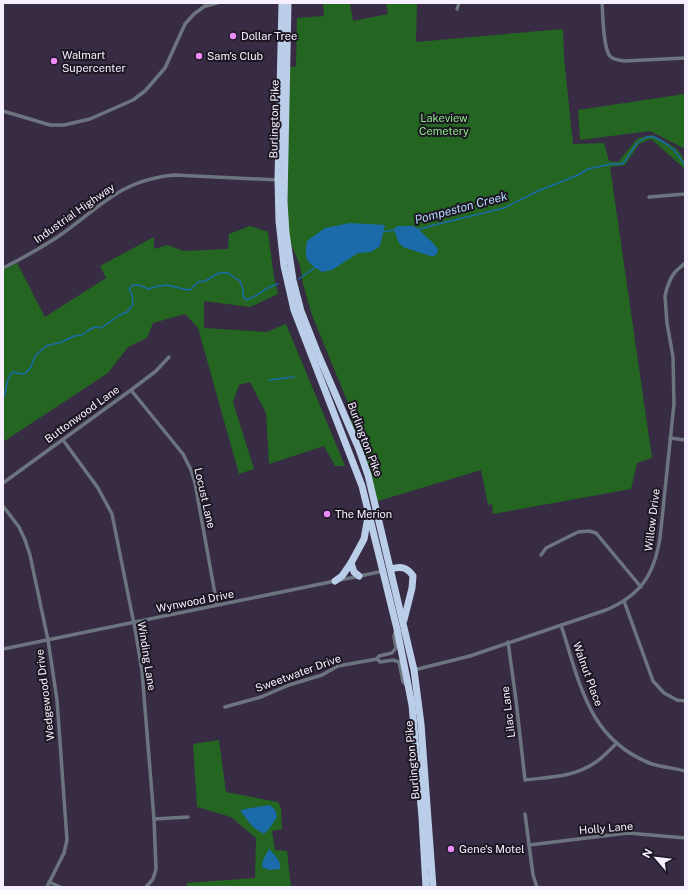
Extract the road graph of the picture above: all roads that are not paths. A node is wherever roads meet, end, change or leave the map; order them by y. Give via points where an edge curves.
1 (217, 3) edge
2 (282, 3) edge
3 (288, 3) edge
4 (459, 3) edge
5 (602, 3) edge
6 (207, 4) edge
7 (457, 9) dead end
8 (685, 58) edge
9 (3, 111) edge
10 (278, 180) junction
11 (685, 194) edge
12 (649, 197) dead end
13 (685, 263) edge
14 (3, 268) edge
15 (169, 357) dead end
16 (131, 390) junction
17 (670, 438) junction
18 (62, 440) junction
19 (685, 440) edge
20 (3, 483) edge
21 (3, 506) edge
22 (369, 513) junction
23 (541, 555) dead end
24 (351, 563) junction
25 (391, 569) junction
26 (383, 572) junction
27 (359, 576) junction
28 (335, 581) junction
29 (641, 587) junction
30 (624, 601) junction
31 (217, 605) junction
32 (133, 622) junction
33 (404, 622) junction
34 (561, 625) junction
35 (397, 629) junction
36 (48, 640) junction
37 (508, 642) junction
38 (3, 649) edge
39 (377, 659) junction
40 (414, 670) junction
41 (409, 686) junction
42 (685, 702) edge
43 (225, 707) dead end
44 (617, 743) junction
45 (685, 770) edge
46 (524, 814) dead end
47 (188, 817) dead end
48 (154, 819) junction
49 (685, 838) edge
50 (529, 845) junction
51 (49, 882) junction
52 (47, 887) edge
53 (60, 887) edge
54 (146, 887) edge
55 (426, 887) edge
56 (433, 887) edge
57 (537, 887) edge

1 - 6 street
2 - 10 highway, Burlington Pike
3 - 25 highway, Burlington Pike via 284,202 293,280 301,311 364,462
4 - 7 street
5 - 8 street via 606,46 610,57 624,61
6 - 9 street via 185,24 165,68 145,91 133,100 90,119 64,125 50,125
10 - 14 street, Industrial Highway via 174,175 159,177 116,193 56,238
10 - 22 highway, Burlington Pike via 279,221 290,296 355,466
11 - 12 street
13 - 17 street, Willow Drive via 671,278 665,296 673,365 674,404
15 - 16 street, Buttonwood Lane via 156,371
16 - 18 street, Buttonwood Lane
16 - 31 street, Locust Lane via 183,454 191,470
17 - 19 street
17 - 29 street, Willow Drive via 658,553 651,573
18 - 20 street, Buttonwood Lane
18 - 32 street, Winding Lane via 98,488 112,514
21 - 36 street, Wedgewood Drive via 19,527 25,540
22 - 24 highway via 364,539
22 - 26 highway, Burlington Pike
23 - 29 street via 546,548 578,532 596,533
24 - 27 highway via 354,572
24 - 28 highway
25 - 26 street, Wynwood Drive
25 - 33 highway, Burlington Pike
25 - 33 highway via 404,567 413,576
26 - 27 street, Wynwood Drive
26 - 35 highway, Burlington Pike
27 - 28 street, Wynwood Drive
28 - 31 street, Wynwood Drive
29 - 30 street, Willow Drive
30 - 34 street, Willow Drive via 606,610
30 - 42 street via 653,681 664,693
31 - 32 street, Wynwood Drive
32 - 36 street, Wynwood Drive
32 - 48 street, Winding Lane via 142,670
33 - 40 highway, Burlington Pike
34 - 37 street, Willow Drive
34 - 44 street, Walnut Place via 588,705 604,731
35 - 39 street, Sweetwater Drive via 394,636 396,648 392,653
35 - 41 highway, Burlington Pike
36 - 38 street, Wynwood Drive
36 - 51 street, Wedgewood Drive via 57,700 68,836 64,853
37 - 40 street, Willow Drive via 470,656
37 - 44 street, Lilac Lane via 525,780 576,773 596,762
39 - 41 street, Sweetwater Drive via 380,662 399,662 403,682
39 - 43 street, Sweetwater Drive via 338,666 322,675
40 - 56 highway, Burlington Pike via 421,724
41 - 55 highway, Burlington Pike
44 - 45 street, Walnut Place via 634,756 654,764
46 - 50 street
47 - 48 street
48 - 54 street, Winding Lane via 156,869 153,879
49 - 50 street, Holly Lane via 628,833
50 - 57 street
51 - 52 street, Wedgewood Drive
51 - 53 street

